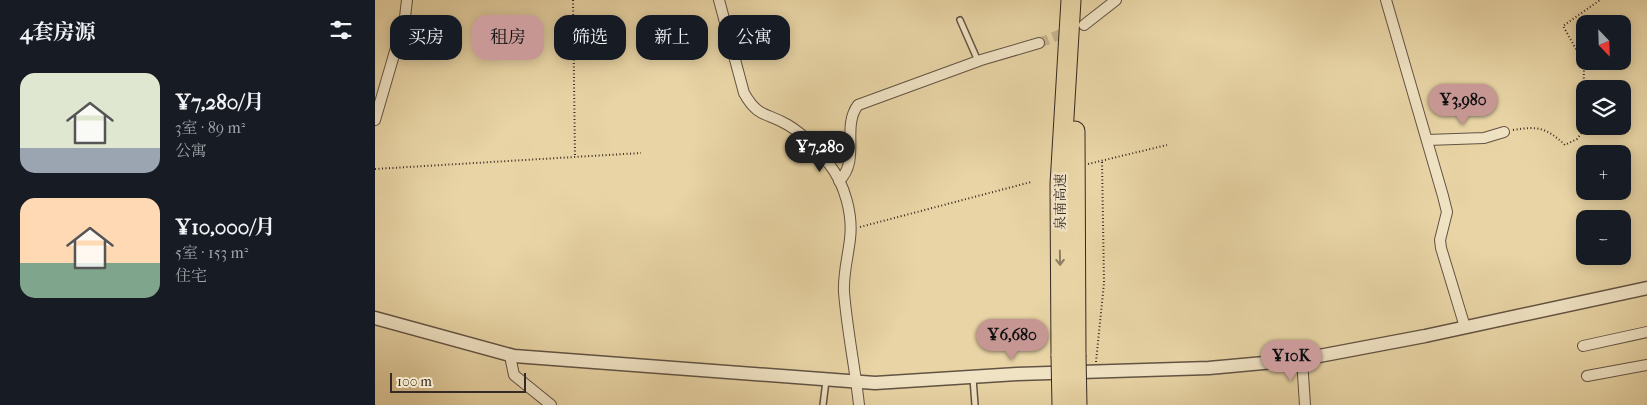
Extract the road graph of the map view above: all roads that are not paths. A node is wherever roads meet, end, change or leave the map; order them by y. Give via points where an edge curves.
1 (407, 0) edge
2 (719, 0) edge
3 (1071, 0) edge
4 (1079, 0) edge
5 (1117, 0) edge
6 (1386, 0) edge
7 (960, 20) dead end
8 (1084, 25) tunnel mouth
9 (1039, 43) tunnel mouth
10 (978, 62) junction
11 (375, 120) edge
12 (1504, 132) road end
13 (1427, 140) junction
14 (839, 181) junction
15 (1647, 288) edge
16 (375, 318) edge
17 (1465, 327) junction
18 (1647, 332) edge
19 (1583, 346) dead end
20 (510, 356) junction
21 (1069, 356) junction
22 (1302, 359) junction
23 (1647, 365) edge
24 (1587, 376) dead end
25 (973, 377) junction
26 (826, 380) junction
27 (857, 382) junction
28 (551, 405) edge
29 (823, 405) edge
30 (859, 405) edge
31 (975, 405) edge
32 (1062, 405) edge
33 (1077, 405) edge
34 (1305, 405) edge

1 - 11 street
2 - 14 street via 744,93 751,104 758,113 789,126 813,146
3 -> 21 highway, 泉南高速 via 1060,184
4 - 21 highway, 泉南高速
5 - 8 street
6 - 13 street
7 - 10 lane
9 - 10 street
10 - 14 street via 857,105 852,112 849,164
12 - 13 street via 1484,138
13 - 17 street via 1447,212 1441,248
14 - 27 street via 850,216 844,291
15 - 17 street
16 - 20 street
17 - 22 street
18 - 19 street
20 - 26 street
20 - 28 street via 514,374
21 - 32 highway, 泉南高速, bridge
21 - 33 highway, 泉南高速, bridge
22 - 25 street via 1209,368
22 - 34 street
23 - 24 street
25 - 27 street
25 - 31 lane
26 - 27 street
26 - 29 lane
27 - 30 street

